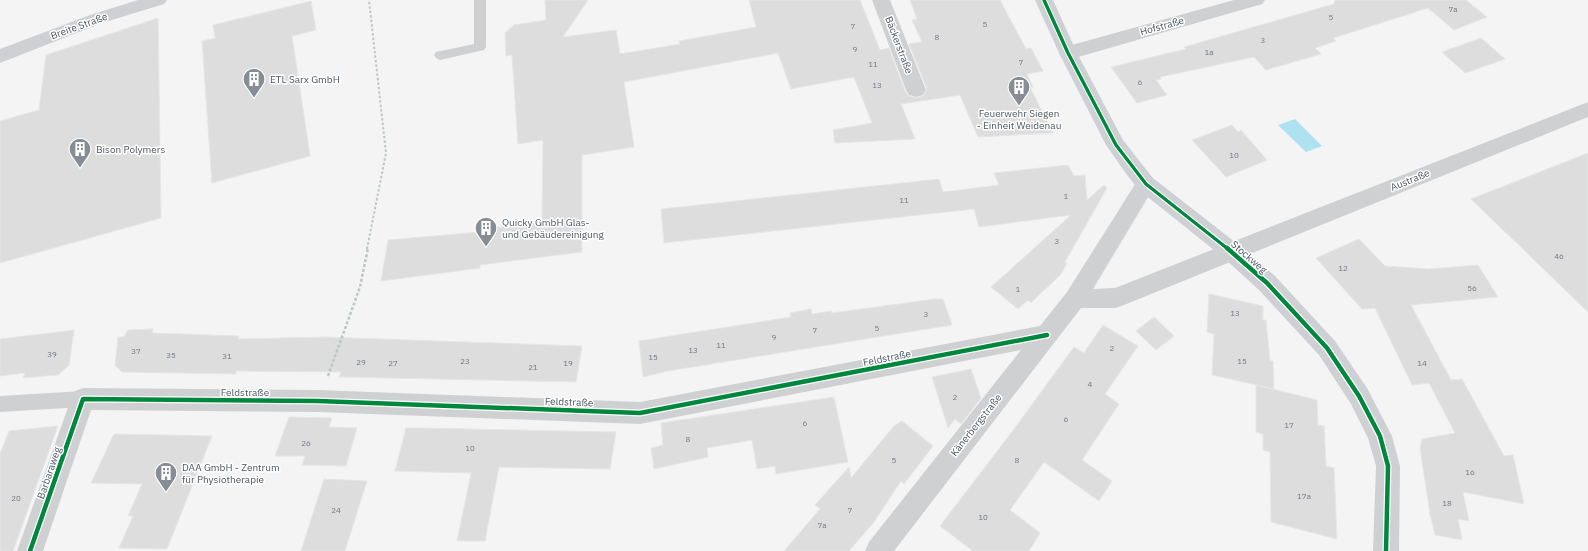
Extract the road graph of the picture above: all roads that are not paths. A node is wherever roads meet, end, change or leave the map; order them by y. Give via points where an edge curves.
1 (158, 0) edge
2 (480, 0) edge
3 (881, 0) edge
4 (1044, 0) edge
5 (1256, 0) edge
6 (1068, 52) junction
7 (440, 55) dead end
8 (0, 56) edge
9 (916, 90) dead end
10 (1588, 109) edge
11 (1146, 184) junction
12 (1232, 252) junction
13 (1075, 299) junction
14 (1047, 335) junction
15 (83, 399) junction
16 (0, 404) edge
17 (30, 551) edge
18 (878, 551) edge
19 (1386, 551) edge

1 - 8 street, Breite Straße via 96,19
2 - 7 lane via 480,47
3 - 9 street, Bäckerstraße
4 - 6 street, Stockweg
5 - 6 street, Hofstraße
6 - 11 street, Stockweg via 1116,145
10 - 12 street, Austraße
11 - 12 street, Stockweg
11 - 13 street, Känerbergstraße
12 - 13 street via 1116,298
12 - 19 street, Stockweg via 1266,283 1327,348 1359,396 1380,436 1388,466
13 - 14 street, Känerbergstraße
14 - 15 street, Feldstraße via 640,413 318,401
14 - 18 street, Känerbergstraße
15 - 16 lane, Feldstraße
15 - 17 street, Barbaraweg

